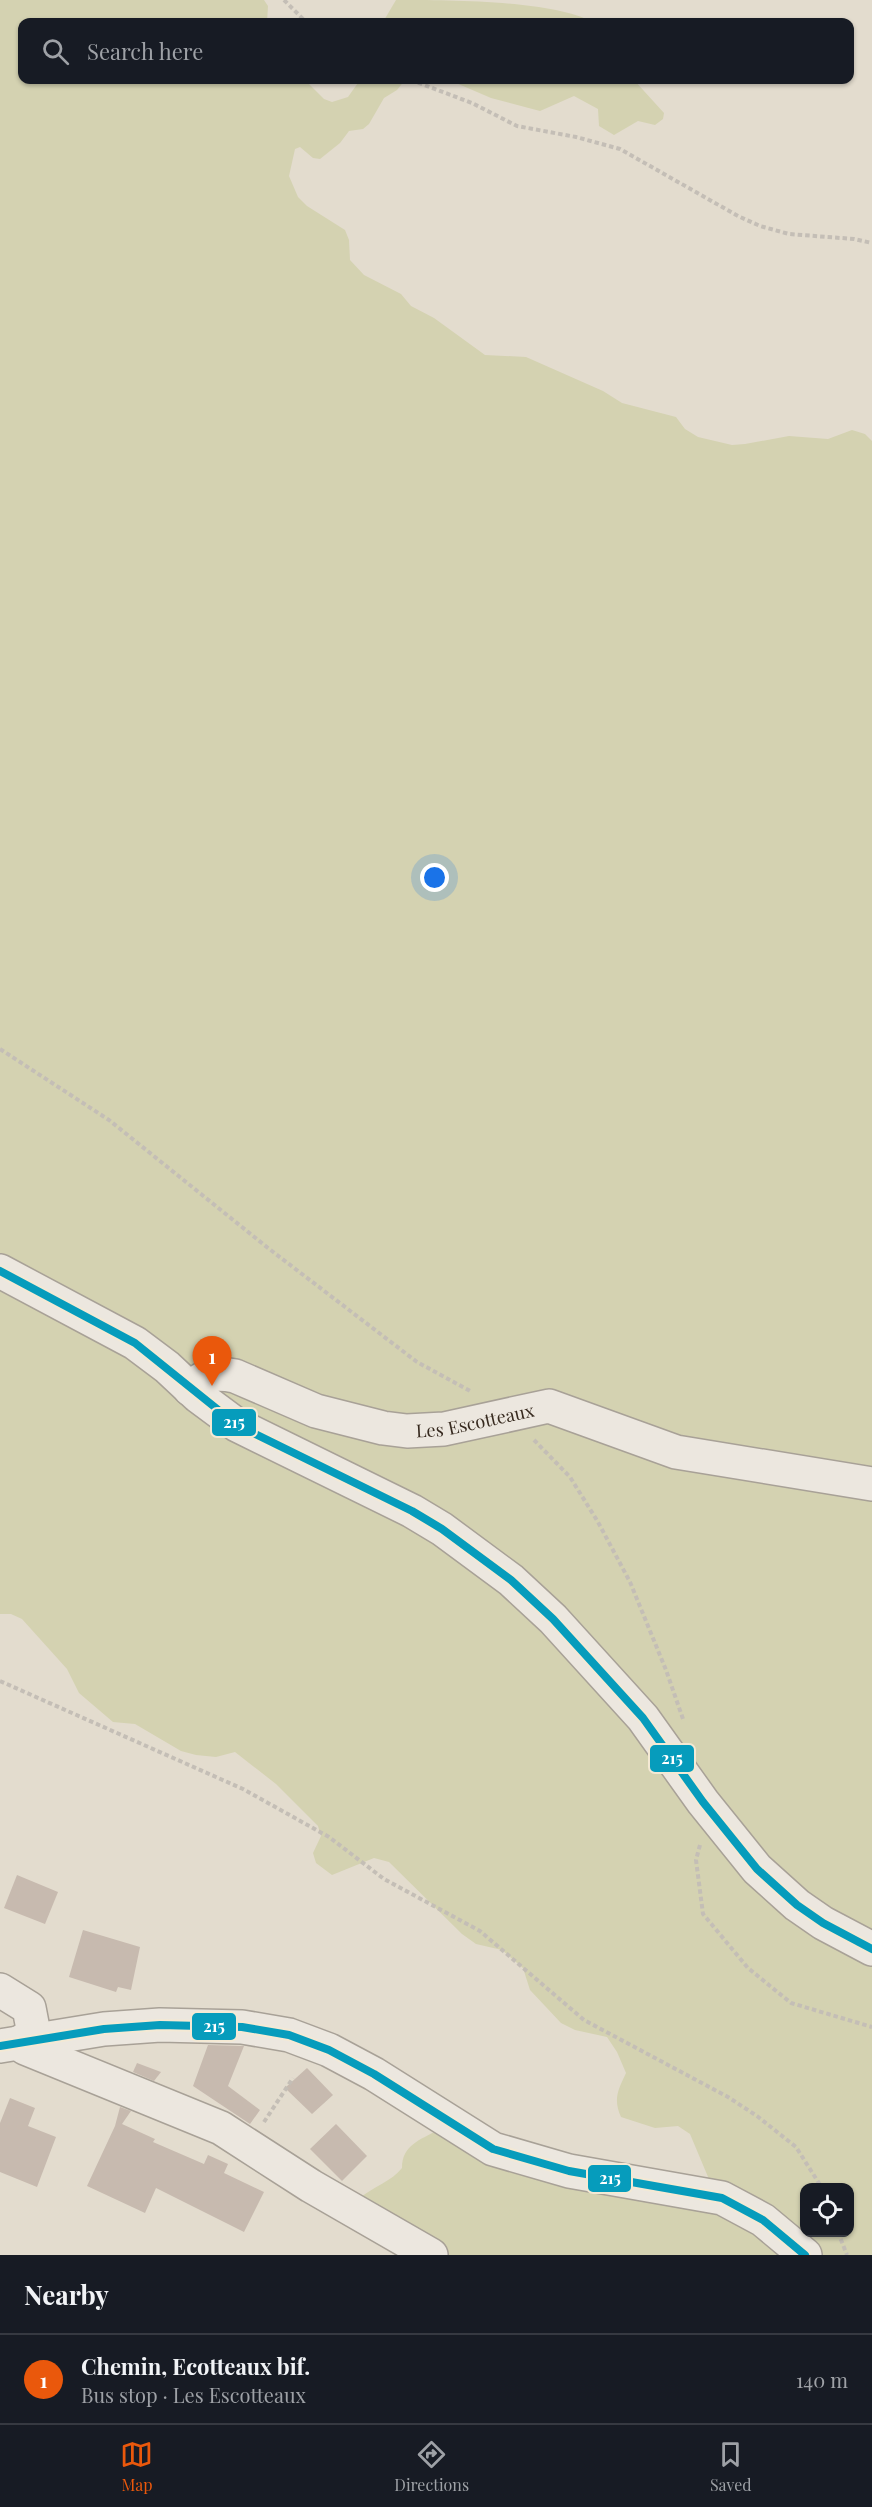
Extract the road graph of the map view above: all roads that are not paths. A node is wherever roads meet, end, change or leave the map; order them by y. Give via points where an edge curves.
1 (0, 1271) edge
2 (190, 1389) junction
3 (872, 1484) edge
4 (872, 1949) edge
5 (0, 1990) edge
6 (19, 2042) edge
7 (431, 2255) edge
8 (805, 2255) edge

1 - 2 street via 135,1343
2 - 3 street, Les Escotteaux via 205,1376 222,1373 316,1411 407,1431 467,1425 549,1406 676,1452
2 - 4 street via 237,1425 369,1488 442,1529 511,1580 553,1619 643,1718 757,1869 797,1905
5 - 6 street via 29,2008
6 - 7 street via 25,2048 197,2116
6 - 8 street via 160,2025 242,2027 289,2035 375,2074 493,2149 569,2171 714,2195 758,2217

